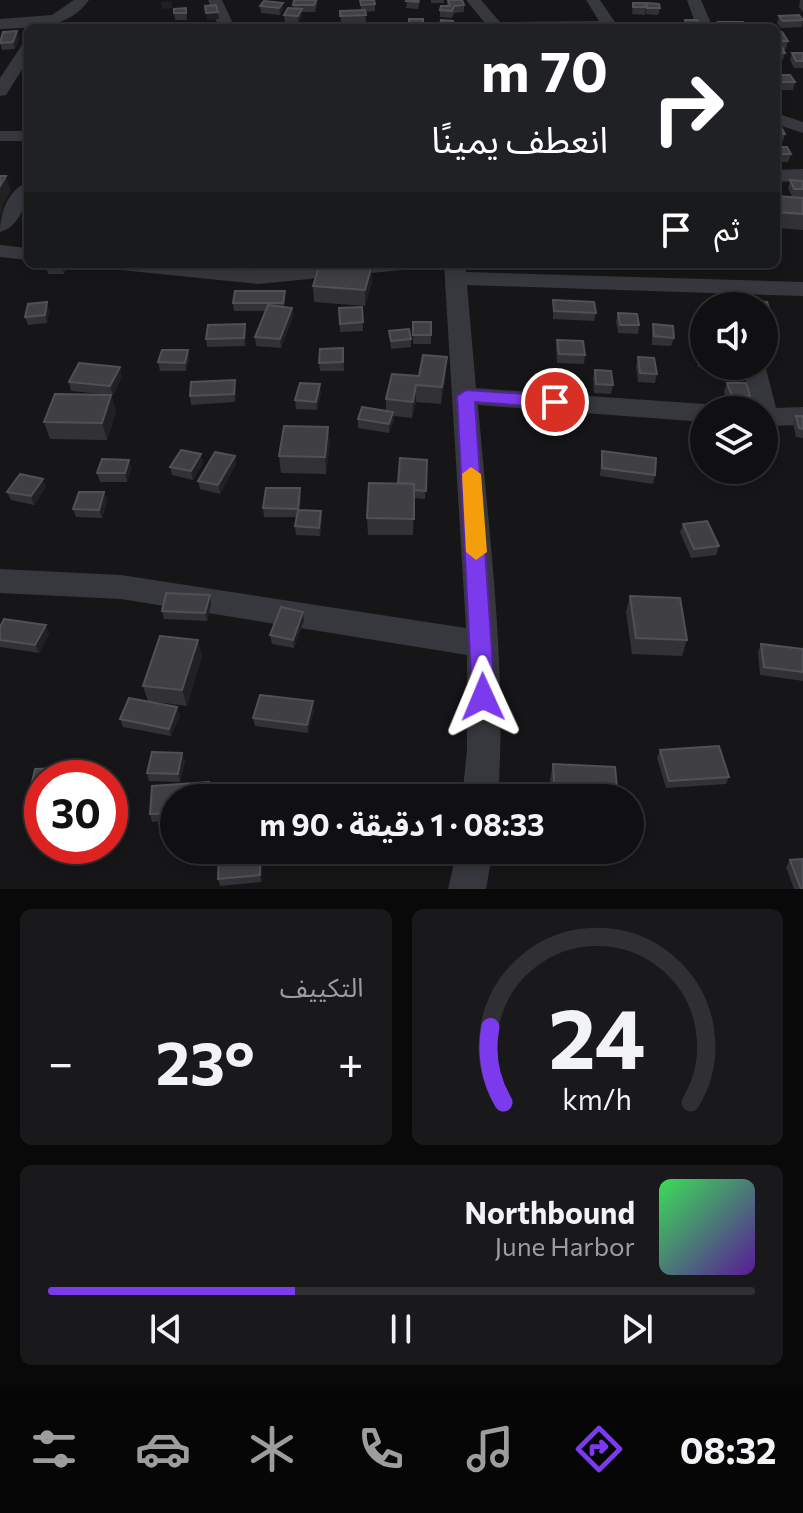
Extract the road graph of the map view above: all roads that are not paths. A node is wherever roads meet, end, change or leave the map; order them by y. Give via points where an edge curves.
1 (82, 0) edge
2 (215, 0) edge
3 (473, 0) edge
4 (593, 0) edge
5 (694, 0) edge
6 (0, 24) edge
7 (45, 24) edge
8 (225, 24) edge
9 (493, 24) edge
10 (608, 24) edge
11 (703, 24) edge
12 (24, 25) edge
13 (24, 54) edge
14 (0, 91) edge
15 (780, 119) edge
16 (803, 128) edge
17 (0, 136) edge
18 (24, 136) edge
19 (803, 175) edge
20 (780, 176) edge
21 (24, 194) edge
22 (0, 226) edge
23 (0, 251) edge
24 (24, 254) edge
25 (162, 268) edge
26 (358, 268) edge
27 (746, 268) edge
28 (456, 271) edge
29 (803, 289) edge
30 (730, 292) edge
31 (743, 292) edge
32 (758, 292) edge
33 (466, 396) junction
34 (690, 412) edge
35 (803, 416) edge
36 (778, 417) edge
37 (0, 581) edge
38 (483, 644) junction
39 (481, 784) edge
40 (472, 864) edge
41 (467, 889) edge

1 - 7 street via 73,12
2 - 8 street
3 - 9 street
4 - 10 street
5 - 11 street
6 - 12 street
13 - 14 street
15 - 16 street
17 - 18 street
19 - 20 street
21 - 22 street
23 - 24 street
25 - 26 street via 258,277
27 - 31 street
28 - 30 street
28 - 33 street
29 - 32 street
33 - 34 street
33 - 38 street
35 - 36 street
37 - 38 street via 121,587
38 - 39 street
40 - 41 street

